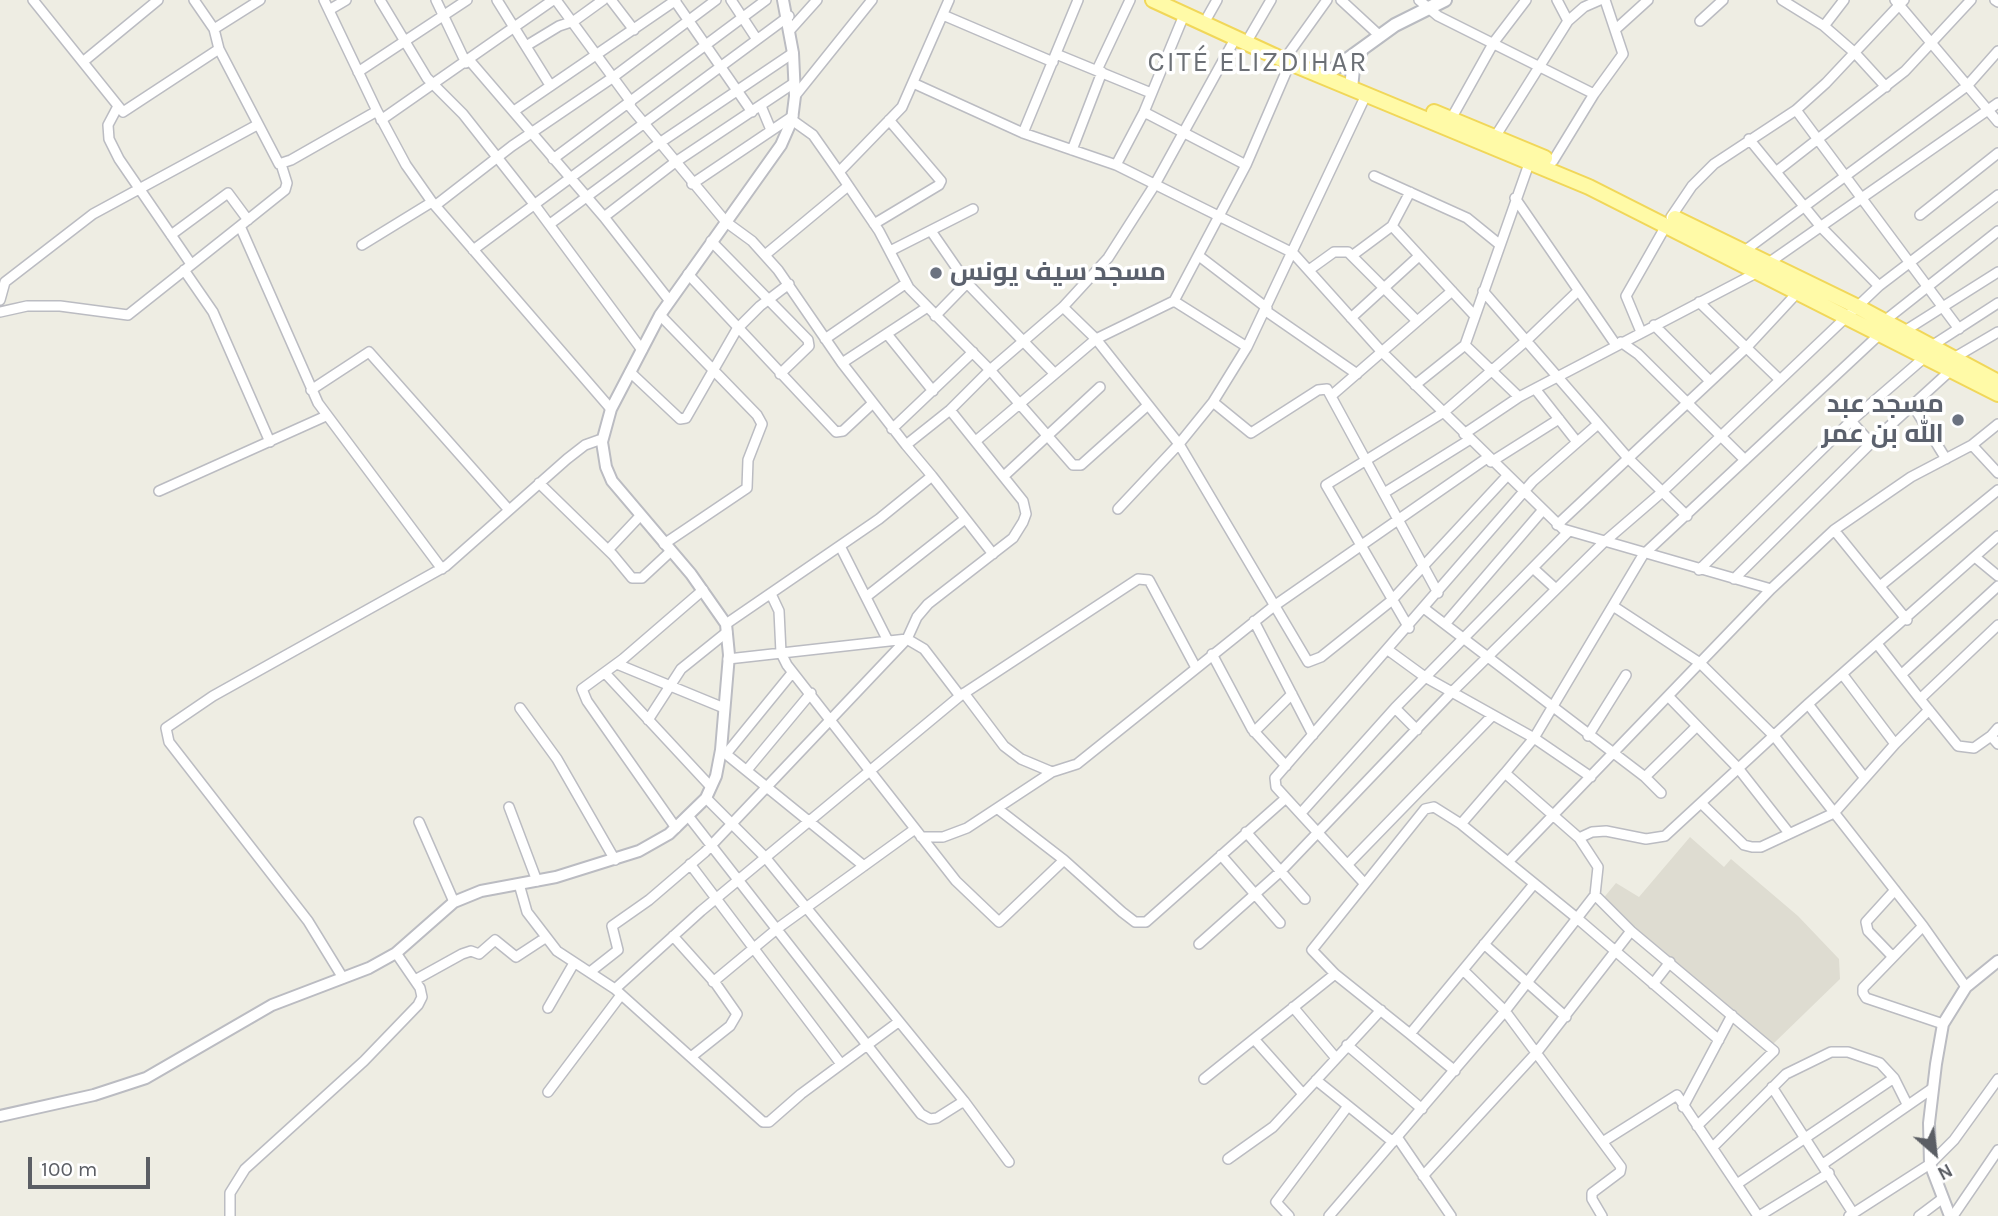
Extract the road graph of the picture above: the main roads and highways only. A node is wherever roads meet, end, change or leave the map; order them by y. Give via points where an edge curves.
1 (1153, 0) edge
2 (1175, 0) edge
3 (1445, 0) edge
4 (1423, 4) edge
5 (1243, 38) junction
6 (1362, 49) junction
7 (1327, 74) junction
8 (1351, 84) junction
9 (1531, 157) junction
10 (1669, 220) junction
11 (1763, 268) junction
12 (1851, 311) junction
13 (1881, 328) junction
14 (1927, 352) junction
15 (1951, 365) junction
16 (1998, 382) edge
17 (1998, 394) edge

1 - 5 main road
2 - 5 main road
3 - 4 main road
4 - 6 main road
5 - 7 main road
6 - 7 main road
6 - 8 main road
7 - 8 main road
8 - 9 main road via 1451,119
8 - 9 main road via 1366,95
9 - 10 main road
9 - 10 main road via 1553,161
10 - 11 main road
10 - 11 main road via 1744,252
11 - 12 main road
11 - 12 main road via 1798,292
12 - 13 main road
13 - 14 main road
13 - 14 main road via 1903,332
14 - 15 main road
15 - 16 main road
15 - 17 main road

